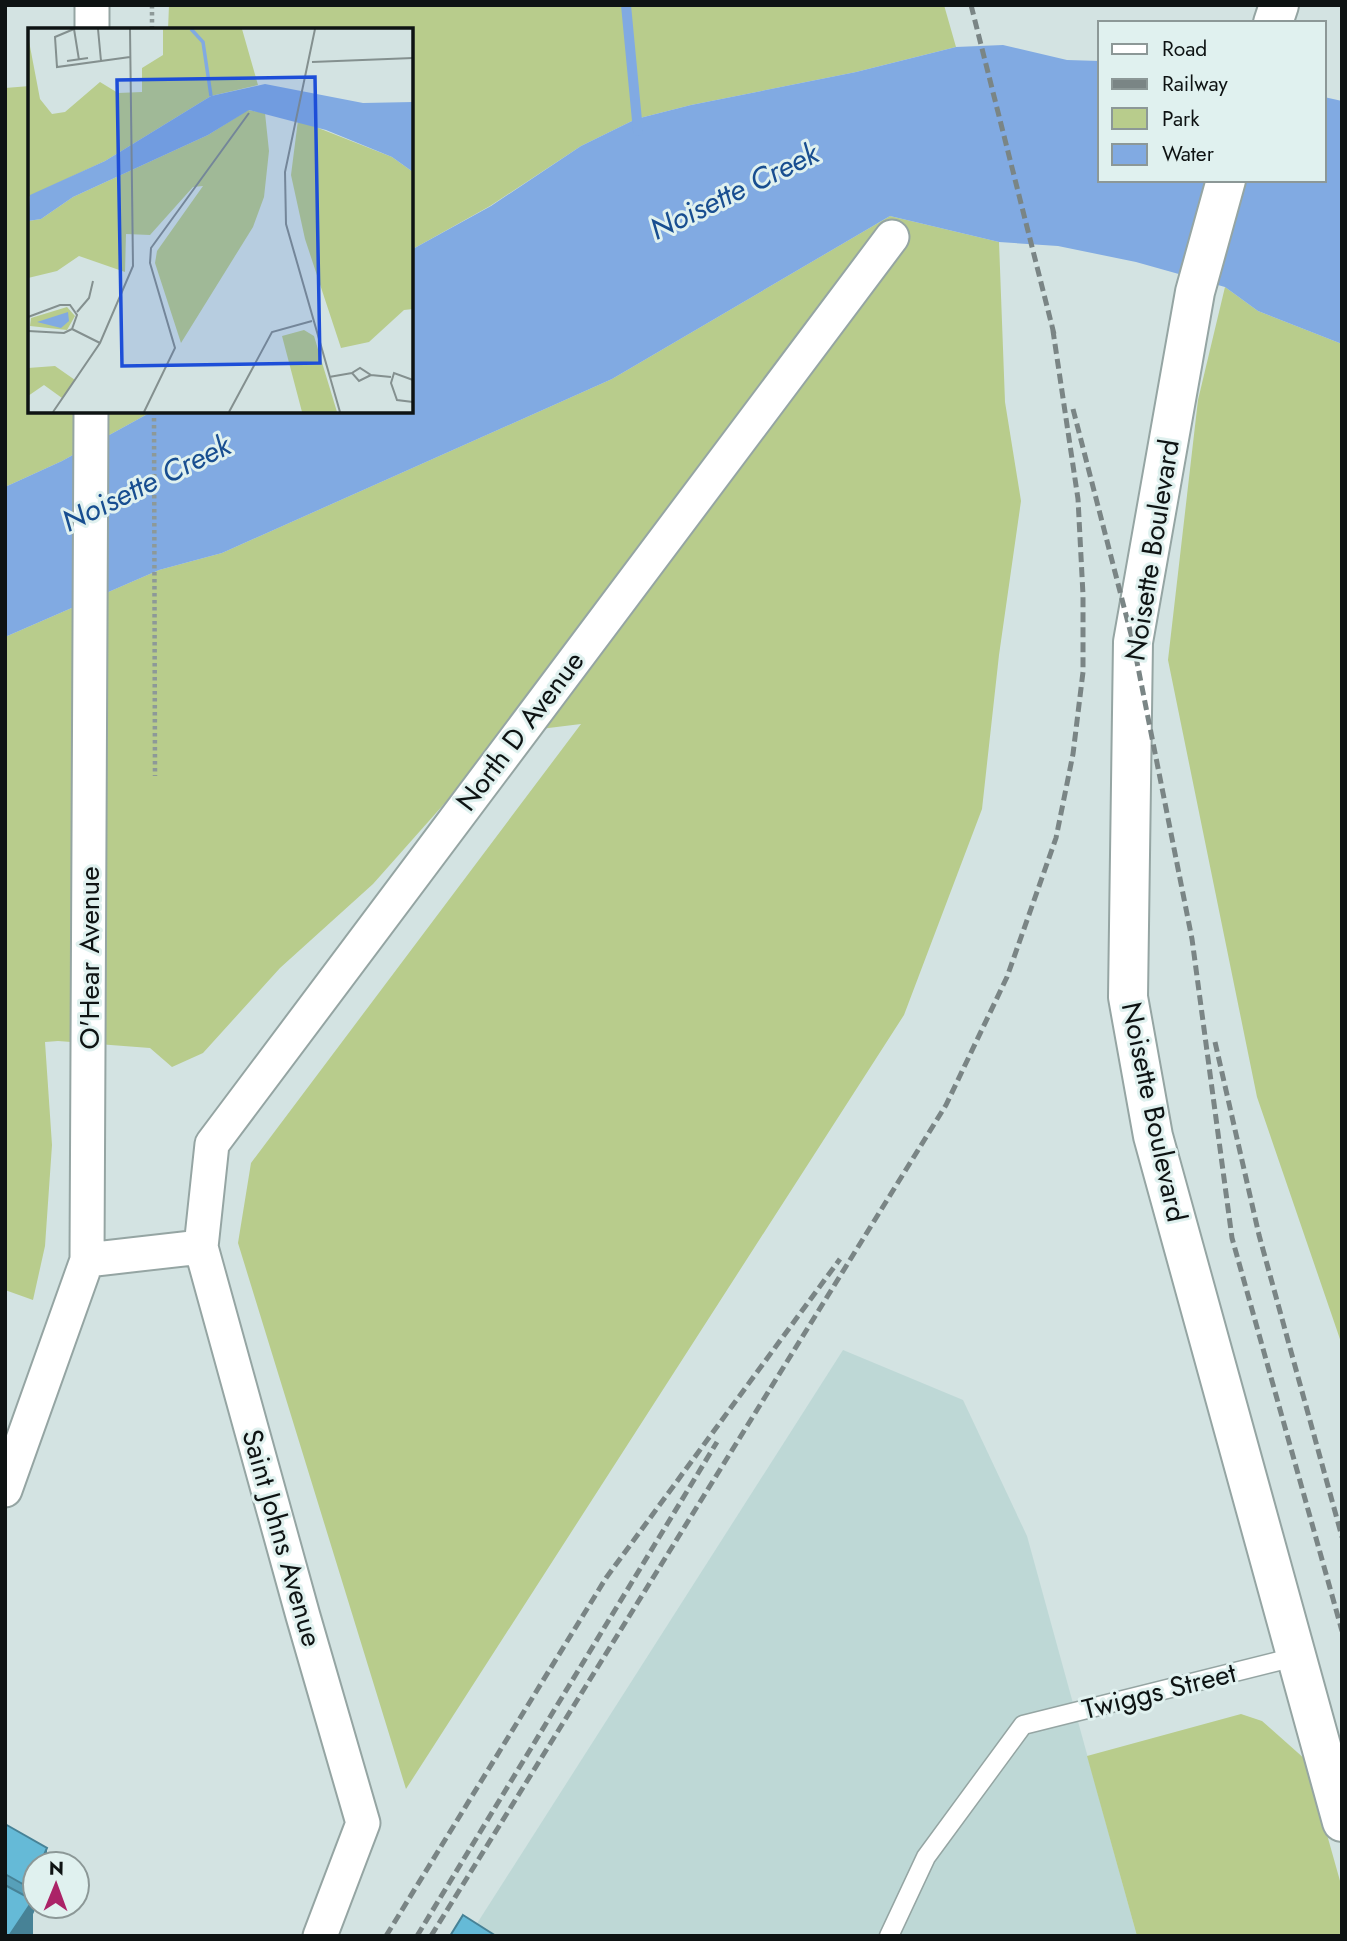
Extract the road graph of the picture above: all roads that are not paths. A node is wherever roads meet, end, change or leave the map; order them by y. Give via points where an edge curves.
1 (92, 5) edge
2 (92, 28) edge
3 (1225, 182) edge
4 (892, 237) dead end
5 (91, 413) edge
6 (201, 1247) junction
7 (87, 1260) junction
8 (5, 1490) edge
9 (1295, 1657) junction
10 (1342, 1822) edge
11 (320, 1936) edge
12 (889, 1936) edge

1 - 2 street
3 - 9 street, Noisette Boulevard via 1195,292 1133,642 1128,997 1153,1136
4 - 6 street, North D Avenue via 212,1144
5 - 7 street, O'Hear Avenue
6 - 7 street
6 - 11 street, Saint Johns Avenue via 363,1823
7 - 8 street, O'Hear Avenue
9 - 10 street, Noisette Boulevard
9 - 12 lane, Twiggs Street via 1023,1725 926,1857

